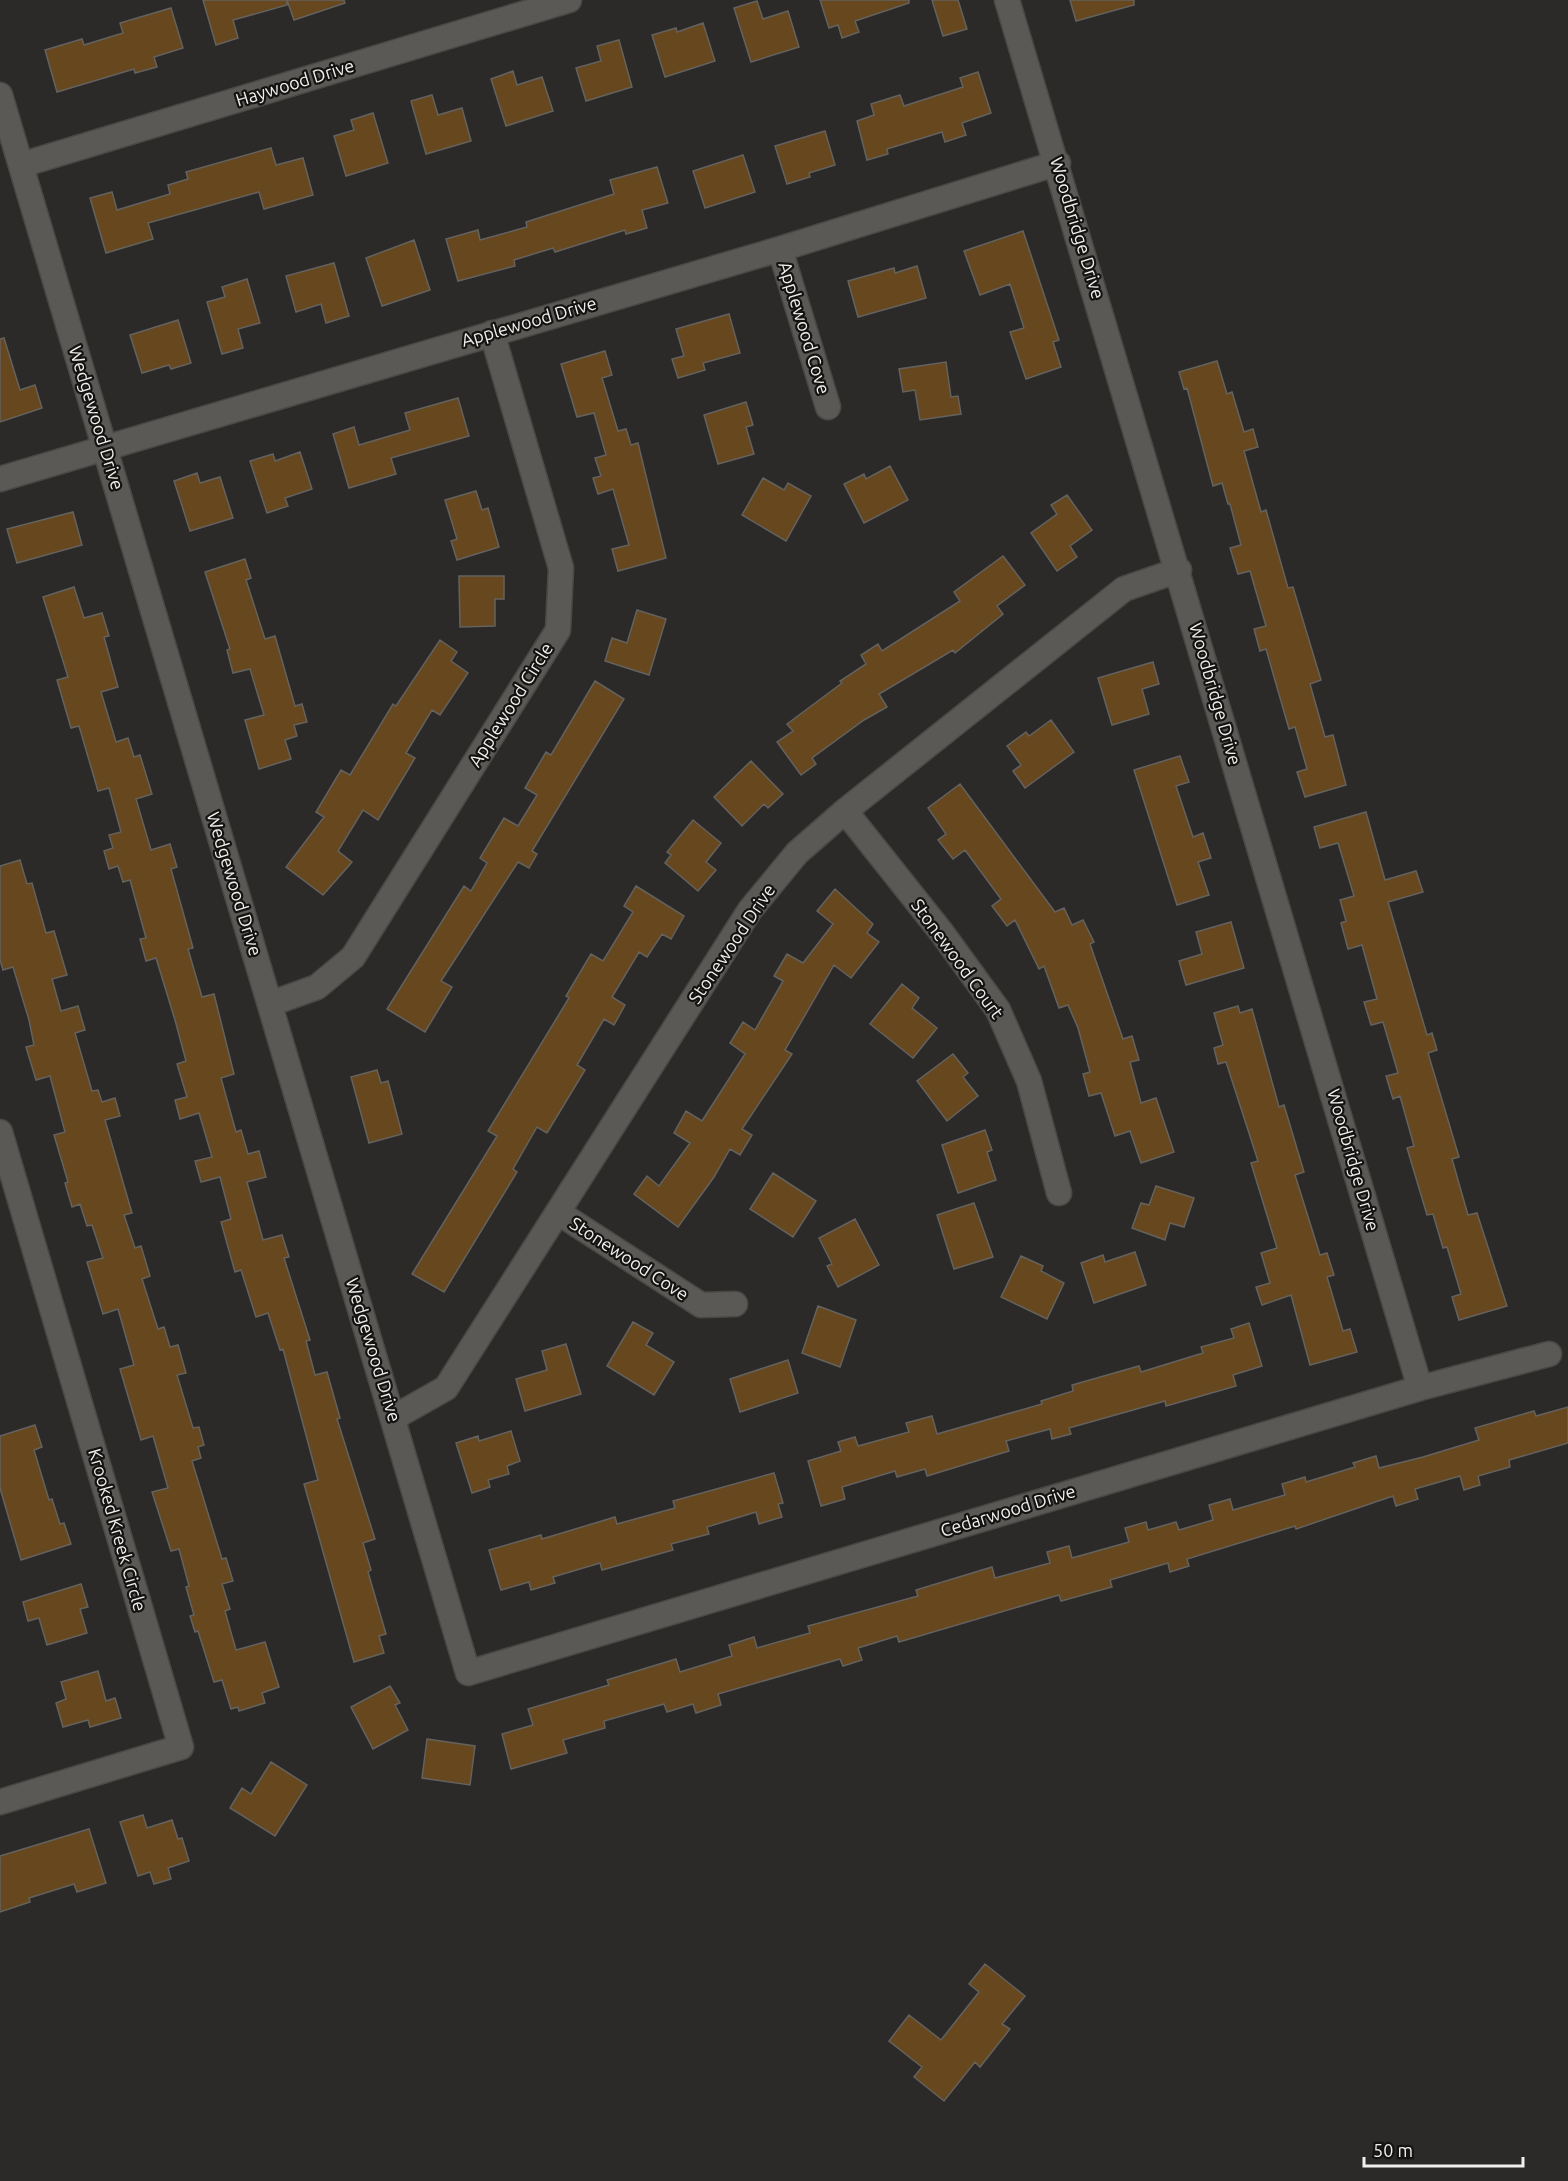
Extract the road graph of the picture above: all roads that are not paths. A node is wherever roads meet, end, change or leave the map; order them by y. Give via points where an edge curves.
1 (569, 0) edge
2 (1007, 0) edge
3 (0, 95) edge
4 (1058, 163) junction
5 (21, 165) junction
6 (780, 249) junction
7 (492, 333) junction
8 (828, 407) dead end
9 (104, 447) junction
10 (0, 479) edge
11 (1179, 570) junction
12 (845, 811) junction
13 (270, 1004) junction
14 (0, 1132) edge
15 (1059, 1193) dead end
16 (559, 1213) junction
17 (735, 1304) dead end
18 (1550, 1354) dead end
19 (1420, 1388) junction
20 (393, 1418) junction
21 (468, 1673) joint
22 (0, 1802) edge

1 - 5 street, Haywood Drive
2 - 4 street, Woodbridge Drive
3 - 5 street, Wedgewood Drive
4 - 6 street, Applewood Drive
4 - 11 street, Woodbridge Drive
5 - 9 street, Wedgewood Drive
6 - 7 street, Applewood Drive
6 - 8 street, Applewood Cove
7 - 9 street, Applewood Drive
7 - 13 street, Applewood Circle via 561,568 558,630 353,957 317,987
9 - 10 street, Applewood Drive
9 - 13 street, Wedgewood Drive
11 - 12 street, Stonewood Drive via 1124,589
11 - 19 street, Woodbridge Drive
12 - 15 street, Stonewood Court via 998,1010 1029,1081
12 - 16 street, Stonewood Drive via 798,853 750,910
13 - 20 street, Wedgewood Drive
14 - 22 street, Krooked Kreek Circle via 181,1747
16 - 17 street, Stonewood Cove via 701,1305
16 - 20 street, Stonewood Drive via 446,1388
18 - 19 street, Cedarwood Drive
19 - 21 street, Cedarwood Drive
20 - 21 street, Wedgewood Drive

